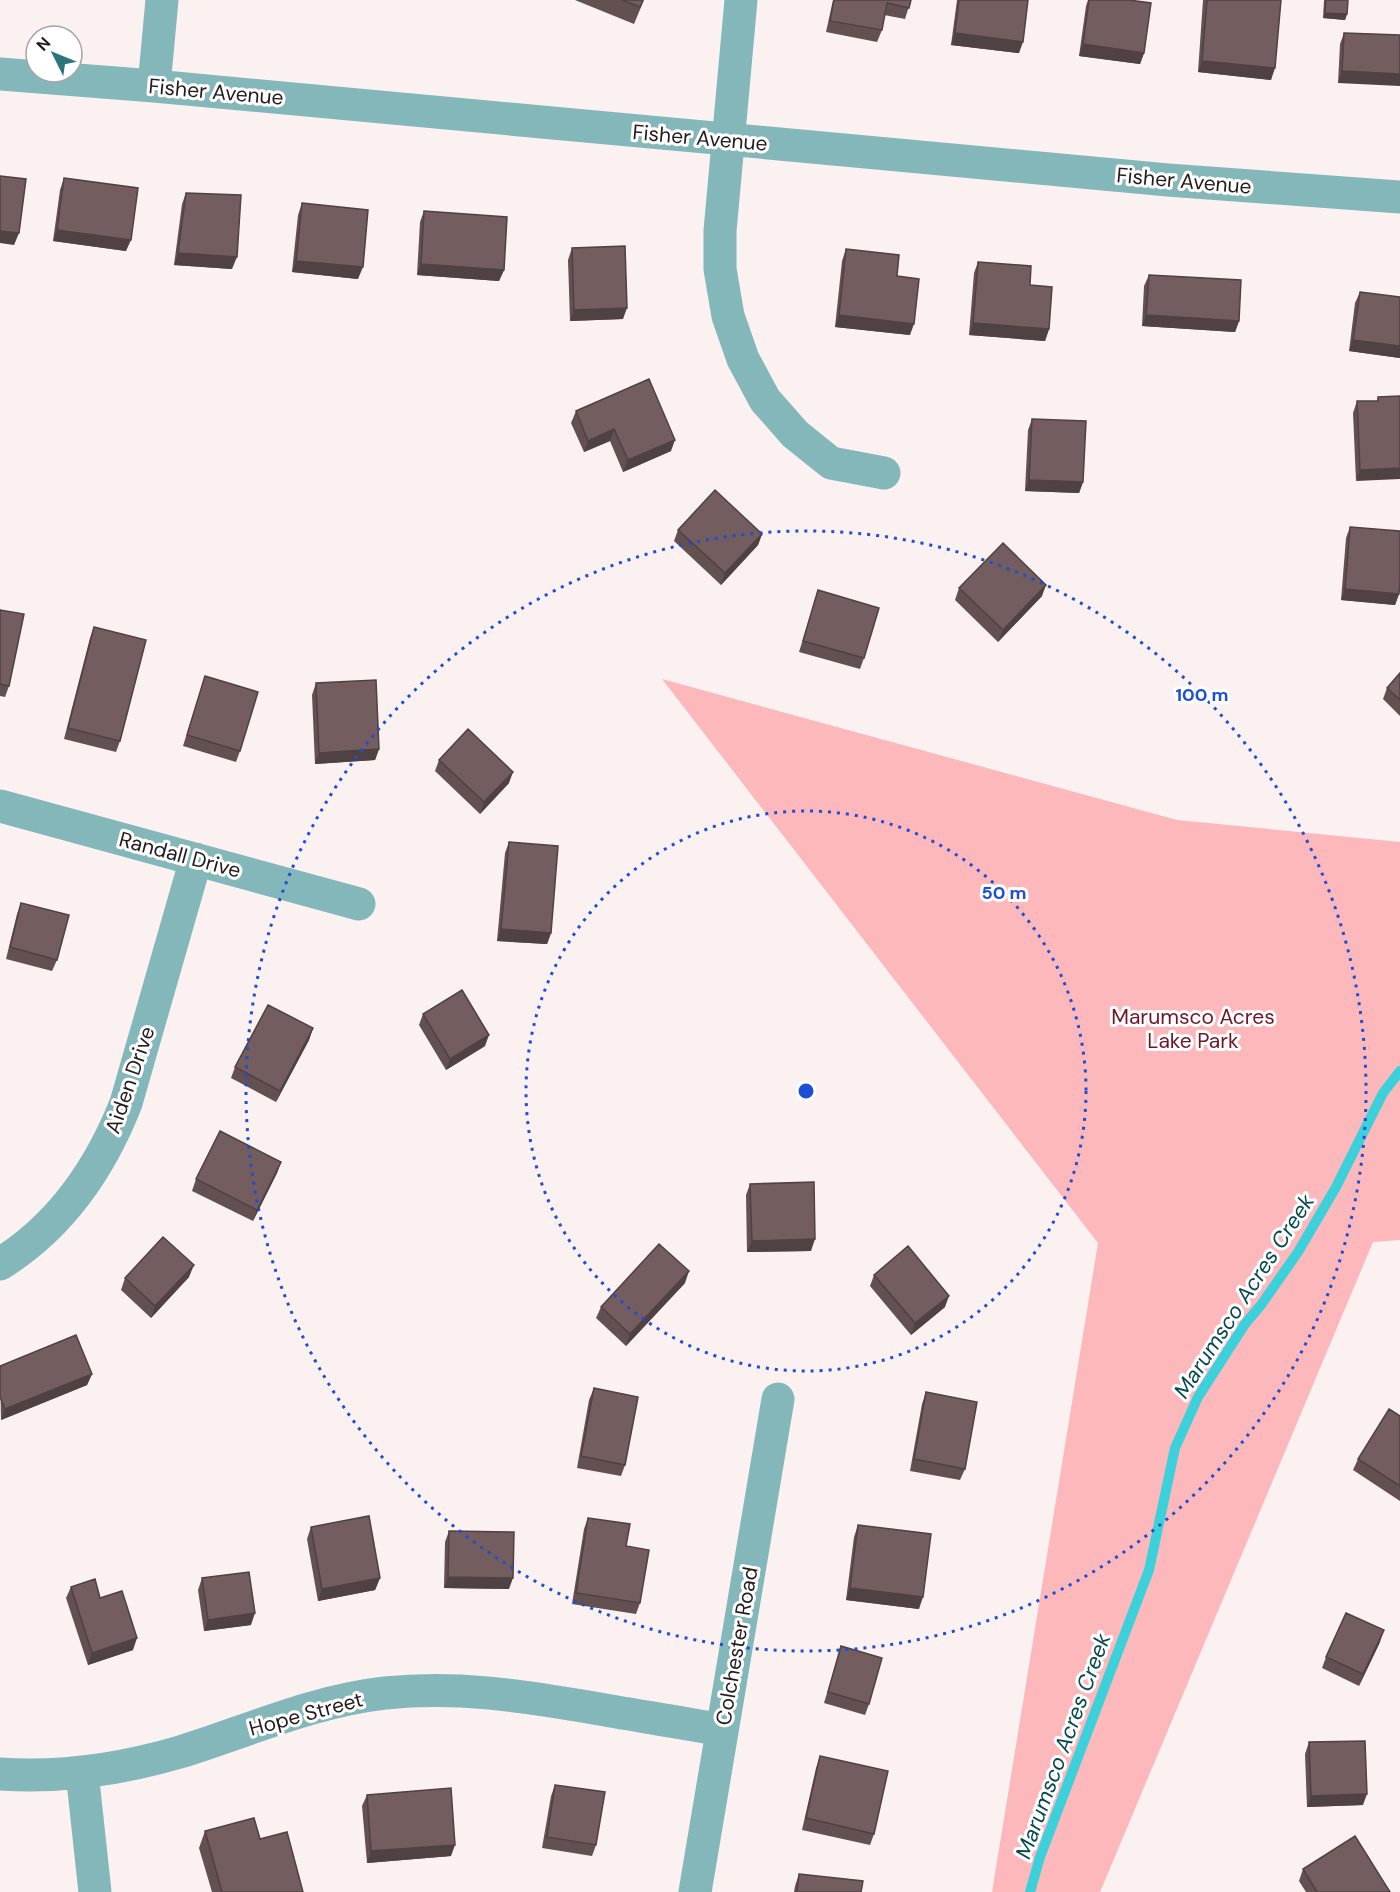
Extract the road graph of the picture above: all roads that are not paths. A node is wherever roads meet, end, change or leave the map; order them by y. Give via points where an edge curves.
1 (162, 0) edge
2 (741, 0) edge
3 (0, 74) edge
4 (154, 86) junction
5 (729, 140) junction
6 (1400, 197) edge
7 (884, 473) dead end
8 (0, 806) edge
9 (196, 859) junction
10 (359, 904) dead end
11 (0, 1264) edge
12 (778, 1399) dead end
13 (723, 1730) junction
14 (82, 1772) junction
15 (0, 1774) edge
16 (95, 1892) edge
17 (695, 1892) edge

1 - 4 street
2 - 5 street
3 - 4 street, Fisher Avenue
4 - 5 street, Fisher Avenue
5 - 6 street, Fisher Avenue
5 - 7 street via 720,269 728,316 743,359 765,400 795,434 831,463
8 - 9 street, Randall Drive
9 - 10 street, Randall Drive
9 - 11 street, Aiden Drive via 126,1103 114,1132 89,1178 49,1226
12 - 13 street, Colchester Road
13 - 14 street, Hope Street via 515,1695 449,1689 384,1693 319,1706 180,1752
13 - 17 street, Colchester Road
14 - 15 street, Hope Street
14 - 16 street

